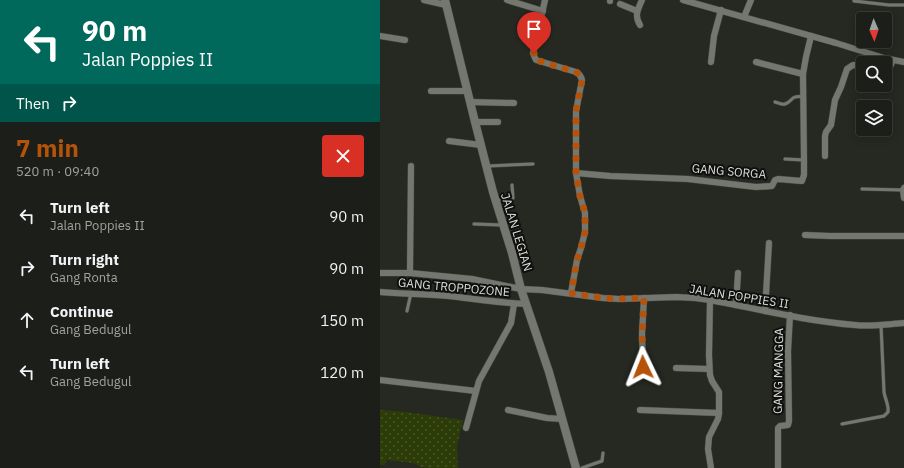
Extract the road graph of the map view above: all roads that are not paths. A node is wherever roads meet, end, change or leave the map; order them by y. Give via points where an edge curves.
1 (424, 0) edge
2 (507, 0) edge
3 (546, 0) edge
4 (642, 0) edge
5 (684, 0) edge
6 (751, 0) edge
7 (854, 1) dead end
8 (446, 2) edge
9 (620, 4) dead end
10 (904, 5) edge
11 (721, 10) junction
12 (543, 11) junction
13 (637, 11) junction
14 (744, 17) junction
15 (640, 25) dead end
16 (380, 36) edge
17 (811, 36) junction
18 (405, 40) dead end
19 (893, 60) joint
20 (711, 62) dead end
21 (756, 62) dead end
22 (904, 62) edge
23 (856, 65) edge
24 (803, 74) junction
25 (431, 91) dead end
26 (467, 91) junction
27 (804, 97) junction
28 (470, 102) junction
29 (775, 102) dead end
30 (514, 103) dead end
31 (475, 122) junction
32 (498, 122) dead end
33 (449, 141) dead end
34 (480, 145) junction
35 (825, 156) dead end
36 (785, 159) dead end
37 (804, 160) junction
38 (533, 164) dead end
39 (411, 166) dead end
40 (486, 166) junction
41 (576, 173) junction
42 (512, 185) dead end
43 (862, 189) dead end
44 (904, 189) edge
45 (904, 198) edge
46 (495, 201) junction
47 (474, 224) dead end
48 (503, 225) junction
49 (805, 235) dead end
50 (904, 236) edge
51 (769, 243) dead end
52 (380, 272) edge
53 (410, 273) junction
54 (738, 273) dead end
55 (521, 289) junction
56 (380, 292) edge
57 (410, 293) junction
58 (571, 293) junction
59 (644, 298) junction
60 (710, 300) junction
61 (514, 304) junction
62 (526, 304) junction
63 (736, 305) junction
64 (407, 311) dead end
65 (765, 311) junction
66 (790, 315) junction
67 (904, 323) edge
68 (881, 325) junction
69 (643, 367) dead end
70 (676, 368) dead end
71 (709, 369) junction
72 (380, 380) edge
73 (476, 391) junction
74 (508, 410) dead end
75 (640, 410) dead end
76 (719, 413) junction
77 (562, 419) junction
78 (842, 424) dead end
79 (466, 428) dead end
80 (602, 453) dead end
81 (576, 468) edge
82 (582, 468) edge
83 (711, 468) edge
84 (778, 468) edge

1 - 8 street
2 - 12 street
3 - 12 street
4 - 13 street
5 - 11 street
6 - 14 street
7 - 10 lane
8 - 26 main road, JALAN LEGIAN
9 - 13 street
11 - 14 street
11 - 20 street
12 - 41 street via 534,53 536,60 576,72 582,80 576,111
13 - 15 street via 636,17
14 - 17 street
16 - 18 street
17 - 19 street
17 - 24 street, GANG SORGA
19 - 22 street
21 - 24 street
23 - 35 street via 847,69 835,100 831,125 825,136
24 - 27 street, GANG SORGA
25 - 26 street
26 - 28 main road, JALAN LEGIAN
27 - 29 lane via 797,96 786,104
27 - 37 street, GANG SORGA
28 - 30 street
28 - 31 main road, JALAN LEGIAN
31 - 32 street
31 - 34 main road, JALAN LEGIAN
33 - 34 street
34 - 40 main road, JALAN LEGIAN
36 - 37 lane
37 - 41 street, GANG SORGA via 802,181 778,179 772,186 756,187 688,179
38 - 40 lane
39 - 53 street
40 - 46 main road, JALAN LEGIAN
41 - 58 street via 585,213 585,232
42 - 46 lane via 513,198
43 - 44 lane
44 - 45 street
46 - 48 main road, JALAN LEGIAN
47 - 48 lane
48 - 55 main road, JALAN LEGIAN
49 - 50 street
51 - 65 street
52 - 53 street, JALAN POPPIES II
53 - 55 street, JALAN POPPIES II via 472,279
54 - 63 street
55 - 58 street, JALAN POPPIES II
55 - 62 main road, JALAN LEGIAN
56 - 57 street, GANG TROPPOZONE
57 - 61 street, GANG TROPPOZONE
57 - 64 lane
58 - 59 street, JALAN POPPIES II via 603,298
59 - 60 street, JALAN POPPIES II
59 - 69 street
60 - 63 street, JALAN POPPIES II
60 - 71 street
61 - 62 street, GANG TROPPOZONE
61 - 73 street via 511,323 479,380
62 - 77 main road, JALAN LEGIAN
63 - 65 street, JALAN POPPIES II
65 - 66 street, JALAN POPPIES II
66 - 68 street, JALAN POPPIES II via 855,325
66 - 84 street, GANG MANGGA via 789,422 788,425 778,428
67 - 68 street, JALAN POPPIES II
68 - 78 lane via 884,392 888,412 884,416
70 - 71 street
71 - 76 street via 712,381 719,392
72 - 73 street
73 - 79 street
74 - 77 street
75 - 76 street
76 - 83 street via 708,449
77 - 81 main road, JALAN LEGIAN
80 - 82 lane via 602,461

